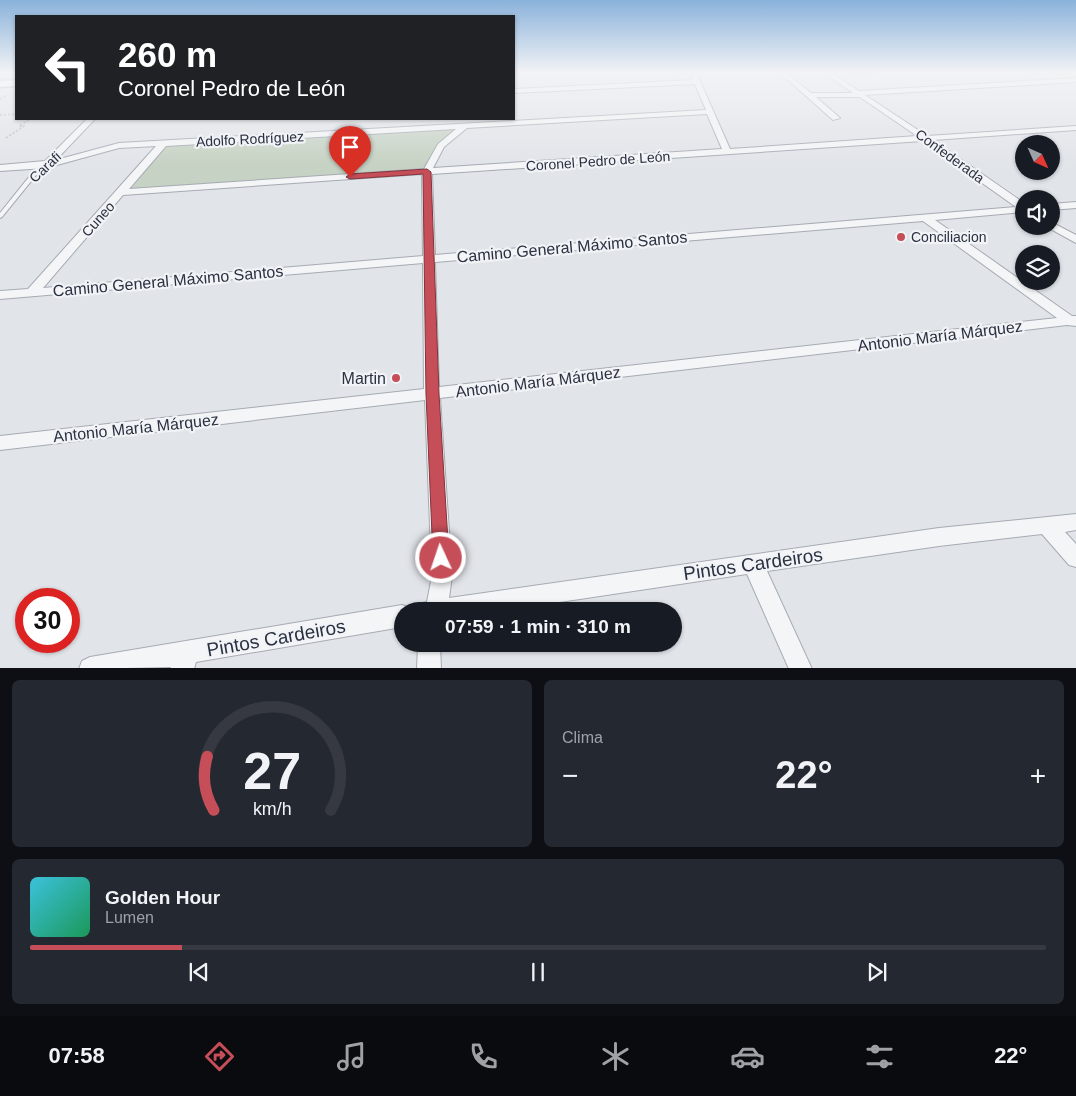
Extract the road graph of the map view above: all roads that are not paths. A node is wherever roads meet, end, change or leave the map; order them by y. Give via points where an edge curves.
1 (707, 103) edge
2 (819, 103) edge
3 (873, 103) edge
4 (711, 112) junction
5 (836, 118) dead end
6 (90, 120) edge
7 (469, 123) edge
8 (1076, 128) edge
9 (924, 138) junction
10 (163, 144) junction
11 (119, 146) junction
12 (63, 150) junction
13 (727, 152) junction
14 (46, 165) junction
15 (0, 168) edge
16 (427, 172) junction
17 (120, 192) junction
18 (1015, 203) edge
19 (1076, 205) edge
20 (1060, 206) edge
21 (1015, 210) edge
22 (0, 216) edge
23 (925, 218) junction
24 (1060, 230) edge
25 (1076, 240) edge
26 (430, 258) junction
27 (32, 292) junction
28 (0, 295) edge
29 (1074, 322) edge
30 (432, 394) junction
31 (0, 443) edge
32 (1076, 522) edge
33 (1047, 526) junction
34 (1076, 558) edge
35 (753, 564) junction
36 (436, 602) edge
37 (495, 602) edge
38 (394, 618) edge
39 (429, 652) edge
40 (184, 661) edge
41 (90, 668) edge
42 (429, 668) edge
43 (801, 668) edge

1 - 4 street
2 - 5 street
3 - 9 street, Confederada
4 - 7 street, Adolfo Rodríguez
4 - 13 street
6 - 12 street, Carafi
7 - 10 street, Adolfo Rodríguez
7 - 16 street via 441,146
8 - 9 street, Coronel Pedro de León
9 - 13 street, Coronel Pedro de León
9 - 18 street, Confederada
10 - 11 street, Adolfo Rodríguez
10 - 17 street, Cuneo
11 - 12 street, Adolfo Rodríguez
11 - 14 street, Adolfo Rodríguez
12 - 14 street, Carafi
13 - 16 street, Coronel Pedro de León
14 - 15 street, Adolfo Rodríguez
14 - 22 lane, Carafi via 39,168
16 - 17 street, Coronel Pedro de León
16 - 26 street
17 - 27 street, Cuneo
19 - 20 street
21 - 23 street, Camino General Máximo Santos
23 - 26 street, Camino General Máximo Santos
23 - 29 street
24 - 25 street
26 - 27 street, Camino General Máximo Santos
26 - 30 street
27 - 28 street, Camino General Máximo Santos
29 - 30 street, Antonio María Márquez
30 - 31 street, Antonio María Márquez
30 - 36 street via 442,576
32 - 33 street, Pintos Cardeiros
33 - 34 street
33 - 35 street, Pintos Cardeiros via 938,536
35 - 37 street, Pintos Cardeiros
35 - 43 street
38 - 40 street, Pintos Cardeiros
39 - 42 street
40 - 41 street, Pintos Cardeiros

